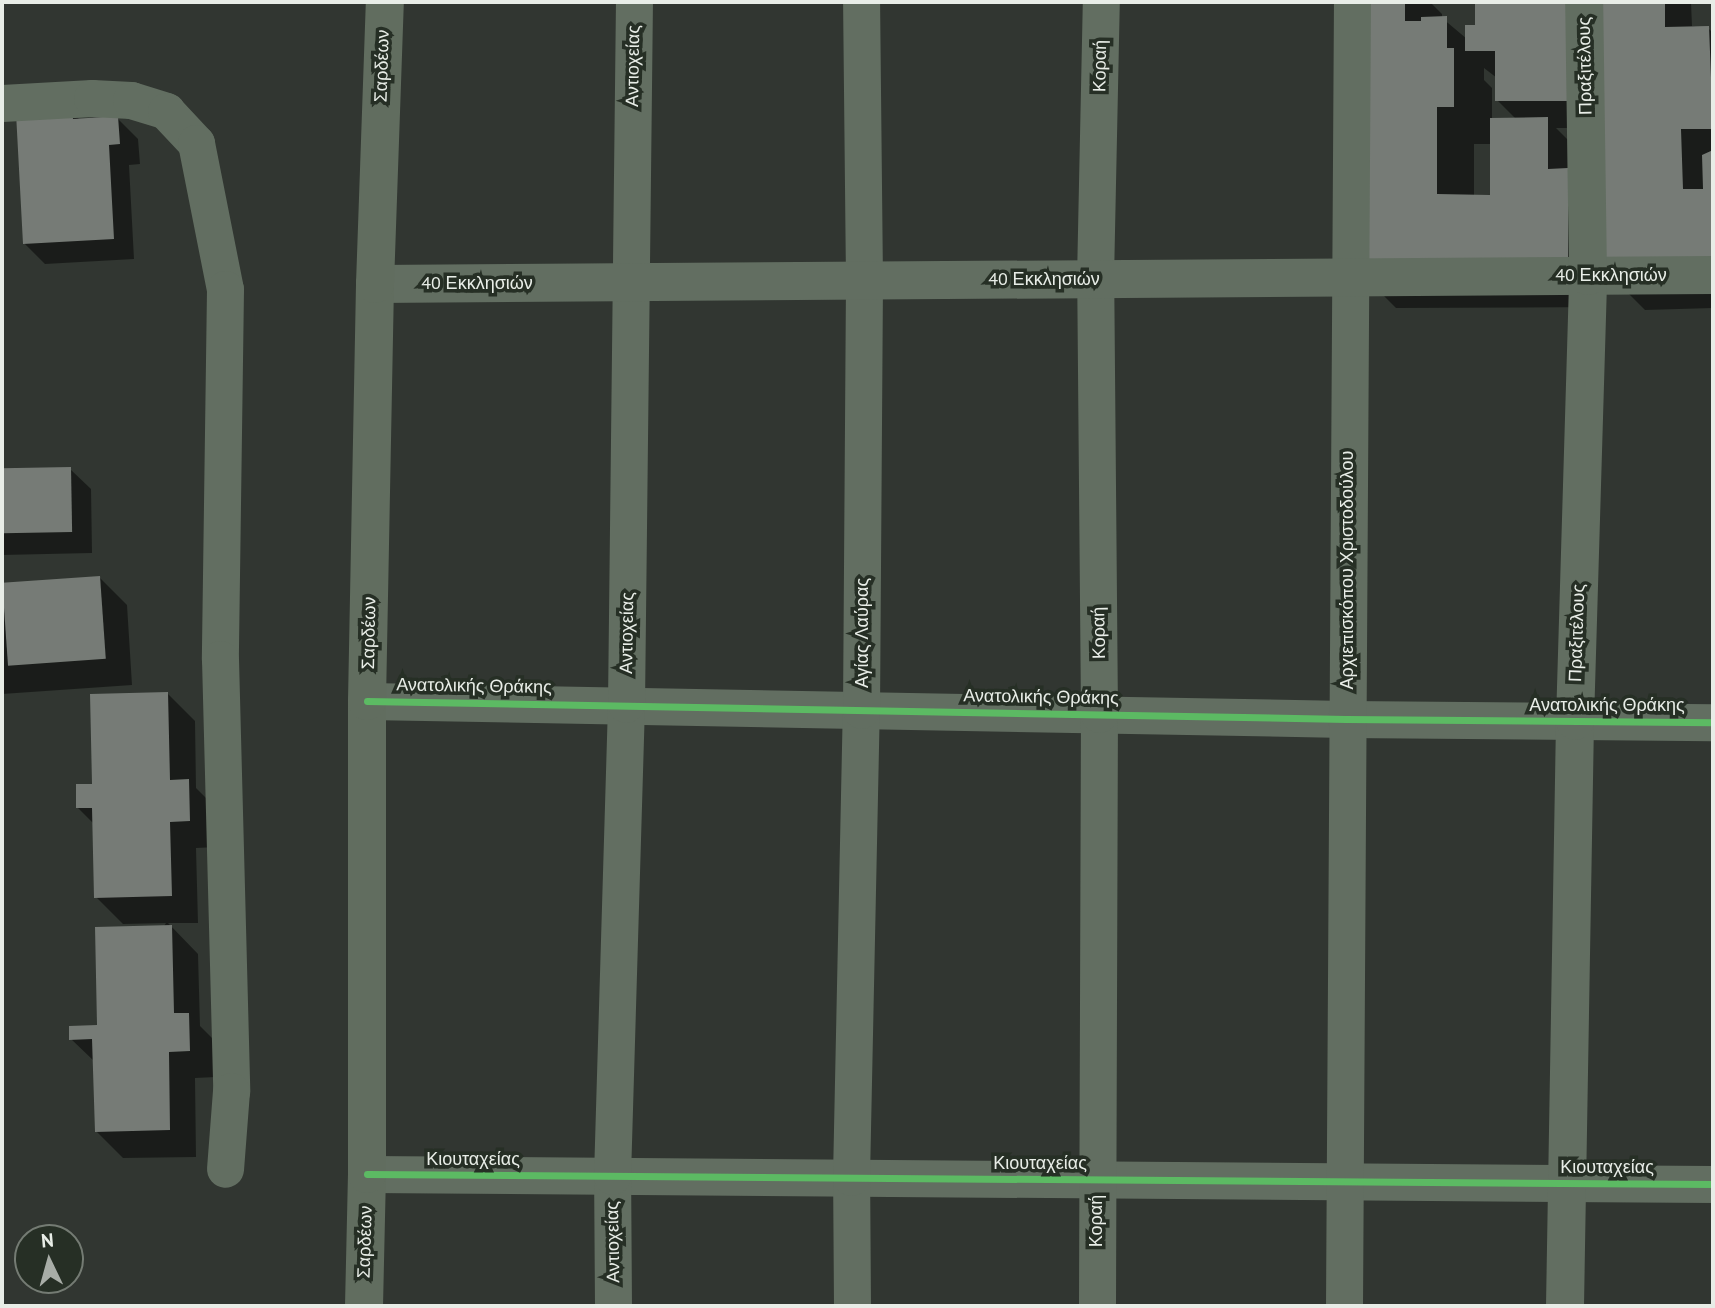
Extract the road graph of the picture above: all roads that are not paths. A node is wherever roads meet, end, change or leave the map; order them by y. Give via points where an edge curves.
1 (384, 2) edge
2 (634, 2) edge
3 (862, 2) edge
4 (1101, 2) edge
5 (1352, 2) edge
6 (1584, 2) edge
7 (2, 103) edge
8 (1588, 275) junction
9 (1713, 275) edge
10 (1349, 277) junction
11 (1095, 279) junction
12 (864, 281) junction
13 (631, 282) junction
14 (374, 284) junction
15 (368, 701) junction
16 (626, 704) junction
17 (861, 710) junction
18 (1099, 713) junction
19 (1346, 719) junction
20 (1575, 721) junction
21 (1713, 722) edge
22 (225, 1169) dead end
23 (367, 1174) junction
24 (612, 1176) junction
25 (850, 1177) junction
26 (1096, 1179) junction
27 (1344, 1181) junction
28 (1565, 1183) junction
29 (1713, 1184) edge
30 (364, 1306) edge
31 (613, 1306) edge
32 (852, 1306) edge
33 (1097, 1306) edge
34 (1344, 1306) edge
35 (1564, 1306) edge

1 - 14 main road, Σαρδέων
2 - 13 street, Αντιοχείας
3 - 12 street, Αγίας Λαύρας
4 - 11 street, Κοραή
5 - 10 street, Αρχιεπισκόπου Χριστοδούλου
6 - 8 street, Πραξιτέλους
7 - 22 street via 131,100 166,111 197,143 225,289 220,659 231,1091
8 - 9 street, 40 Εκκλησιών
8 - 10 street, 40 Εκκλησιών
8 - 20 street, Πραξιτέλους
10 - 11 street, 40 Εκκλησιών
10 - 19 street, Αρχιεπισκόπου Χριστοδούλου
11 - 12 street, 40 Εκκλησιών
11 - 18 street, Κοραή
12 - 13 street, 40 Εκκλησιών
12 - 17 street, Αγίας Λαύρας
13 - 14 street, 40 Εκκλησιών
13 - 16 street, Αντιοχείας
14 - 15 main road, Σαρδέων
15 - 16 street, Ανατολικής Θράκης
15 - 23 main road, Σαρδέων
16 - 17 street, Ανατολικής Θράκης
16 - 24 street, Αντιοχείας
17 - 18 street, Ανατολικής Θράκης
17 - 25 street, Αγίας Λαύρας
18 - 19 street, Ανατολικής Θράκης
18 - 26 street, Κοραή
19 - 20 street, Ανατολικής Θράκης
19 - 27 street, Αρχιεπισκόπου Χριστοδούλου
20 - 21 street, Ανατολικής Θράκης
20 - 28 street, Πραξιτέλους
23 - 24 street, Κιουταχείας
23 - 30 main road, Σαρδέων
24 - 25 street, Κιουταχείας
24 - 31 street, Αντιοχείας
25 - 26 street, Κιουταχείας
25 - 32 street, Αγίας Λαύρας
26 - 27 street, Κιουταχείας
26 - 33 street, Κοραή
27 - 28 street, Κιουταχείας
27 - 34 street, Αρχιεπισκόπου Χριστοδούλου
28 - 29 street, Κιουταχείας
28 - 35 street, Πραξιτέλους

